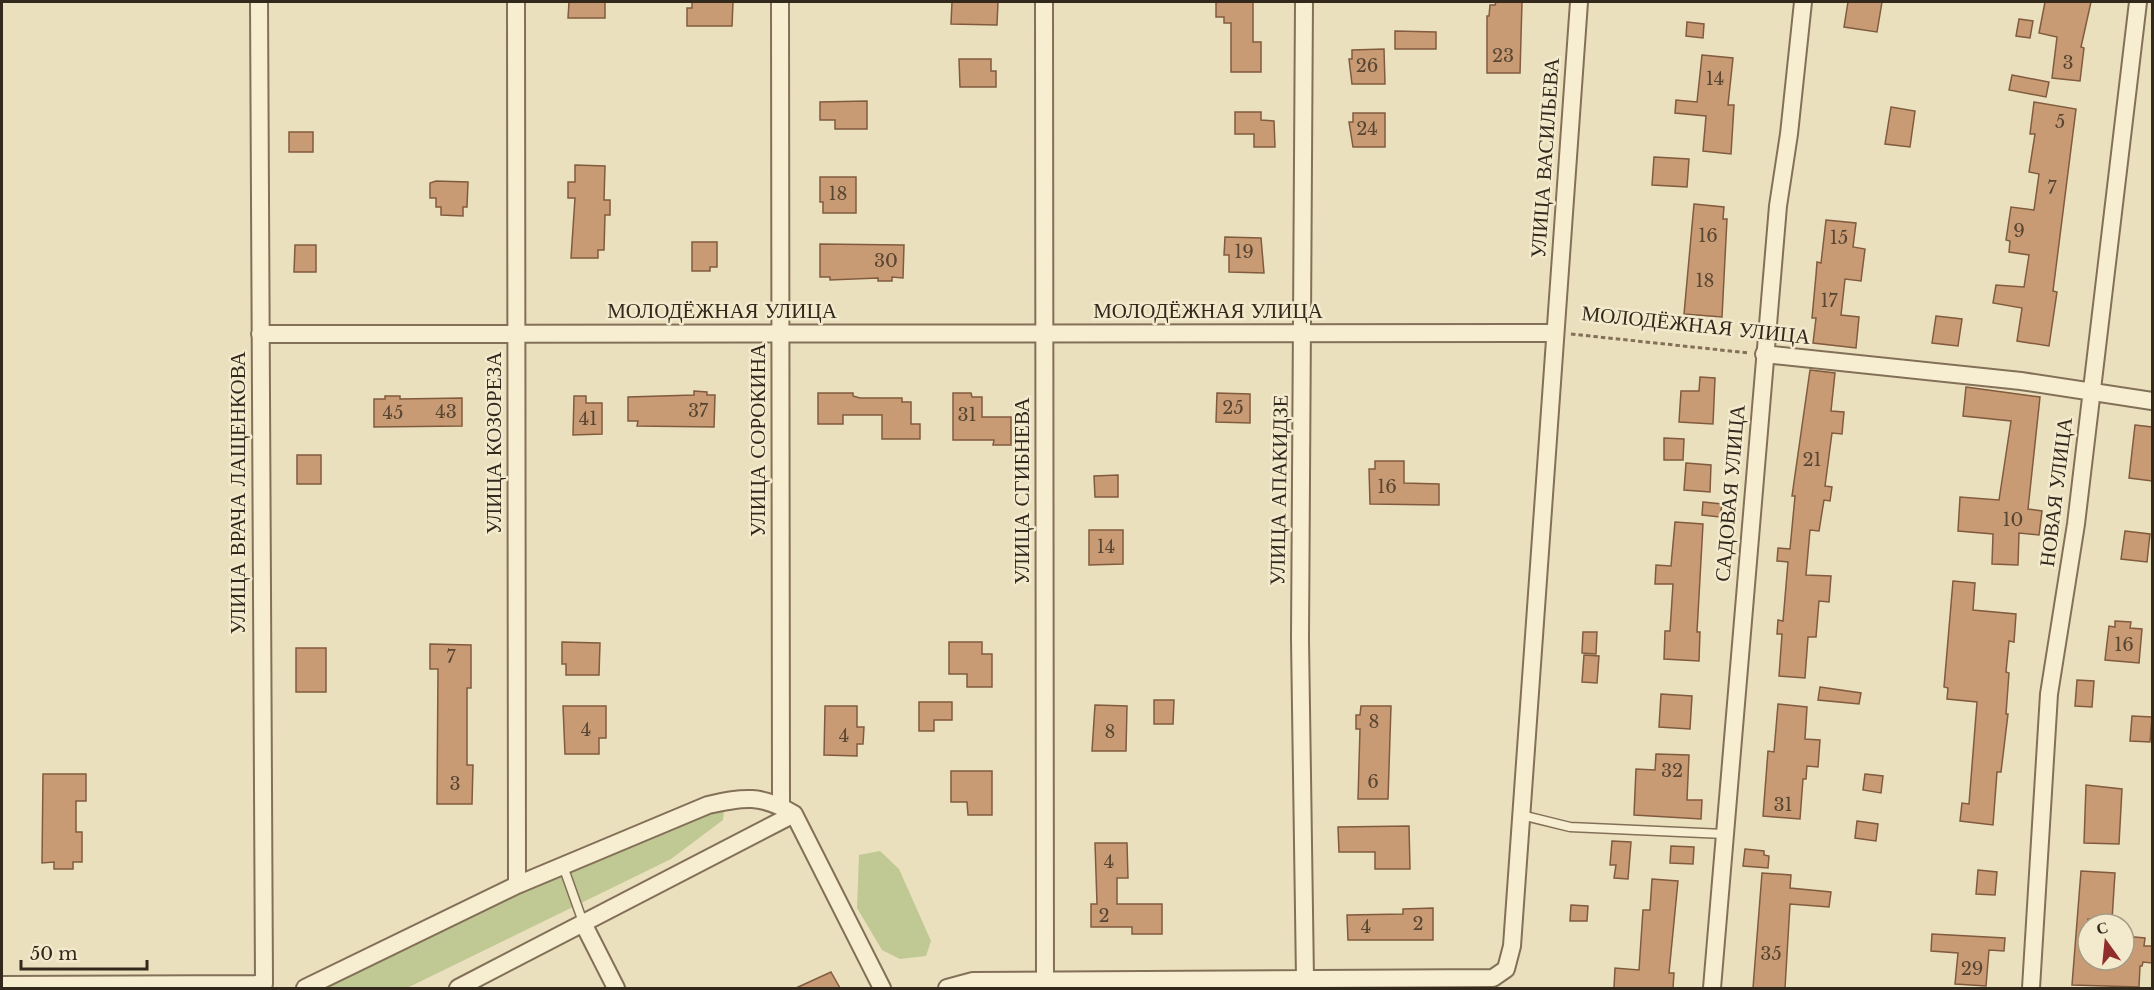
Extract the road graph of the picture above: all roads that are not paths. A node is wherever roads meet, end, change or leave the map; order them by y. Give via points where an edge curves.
1 (259, 2) edge
2 (516, 2) edge
3 (780, 2) edge
4 (1044, 2) edge
5 (1304, 2) edge
6 (1579, 2) edge
7 (1803, 2) edge
8 (2138, 2) edge
9 (1554, 326) junction
10 (260, 334) junction
11 (517, 334) junction
12 (781, 334) junction
13 (1044, 334) junction
14 (1303, 334) junction
15 (1764, 354) junction
16 (2091, 392) junction
17 (2152, 401) edge
18 (788, 810) junction
19 (1521, 814) junction
20 (1725, 834) junction
21 (563, 866) junction
22 (517, 885) junction
23 (584, 925) junction
24 (1305, 979) junction
25 (1045, 981) junction
26 (2, 985) edge
27 (322, 985) edge
28 (975, 985) edge
29 (266, 986) edge
30 (305, 988) edge
31 (458, 988) edge
32 (616, 988) edge
33 (882, 988) edge
34 (947, 988) edge
35 (1712, 988) edge
36 (2031, 988) edge

1 - 10 street, УЛИЦА ВРАЧА ЛАЩЕНКОВА
2 - 11 street, УЛИЦА КОЗОРЕЗА
3 - 12 street, УЛИЦА СОРОКИНА
4 - 13 street, УЛИЦА СГИБНЕВА
5 - 14 street, УЛИЦА АПАКИДЗЕ
6 - 9 street, УЛИЦА ВАСИЛЬЕВА
7 - 15 street, САДОВАЯ УЛИЦА
8 - 16 street, НОВАЯ УЛИЦА
9 - 14 street, МОЛОДЁЖНАЯ УЛИЦА
9 - 19 street, УЛИЦА ВАСИЛЬЕВА
10 - 11 street, МОЛОДЁЖНАЯ УЛИЦА
10 - 29 street, УЛИЦА ВРАЧА ЛАЩЕНКОВА
11 - 12 street, МОЛОДЁЖНАЯ УЛИЦА
11 - 22 street, УЛИЦА КОЗОРЕЗА
12 - 13 street, МОЛОДЁЖНАЯ УЛИЦА
12 - 18 street, УЛИЦА СОРОКИНА
13 - 14 street, МОЛОДЁЖНАЯ УЛИЦА
13 - 25 street, УЛИЦА СГИБНЕВА
14 - 24 street, УЛИЦА АПАКИДЗЕ via 1299,639
15 - 16 street, МОЛОДЁЖНАЯ УЛИЦА
15 - 20 street, САДОВАЯ УЛИЦА
16 - 17 street, МОЛОДЁЖНАЯ УЛИЦА
16 - 36 street, НОВАЯ УЛИЦА via 2076,524 2049,694
18 - 21 street via 774,802 741,798 708,805
18 - 23 street
18 - 33 street
19 - 20 lane via 1570,827
19 - 24 street, УЛИЦА ВАСИЛЬЕВА via 1512,946 1506,969 1493,978
20 - 35 street, САДОВАЯ УЛИЦА
21 - 22 street
21 - 23 lane
22 - 27 street
23 - 31 street
23 - 32 street
24 - 25 street, УЛИЦА ВАСИЛЬЕВА
25 - 28 street, УЛИЦА ВАСИЛЬЕВА
26 - 29 street
27 - 30 street
28 - 34 street, УЛИЦА ВАСИЛЬЕВА

